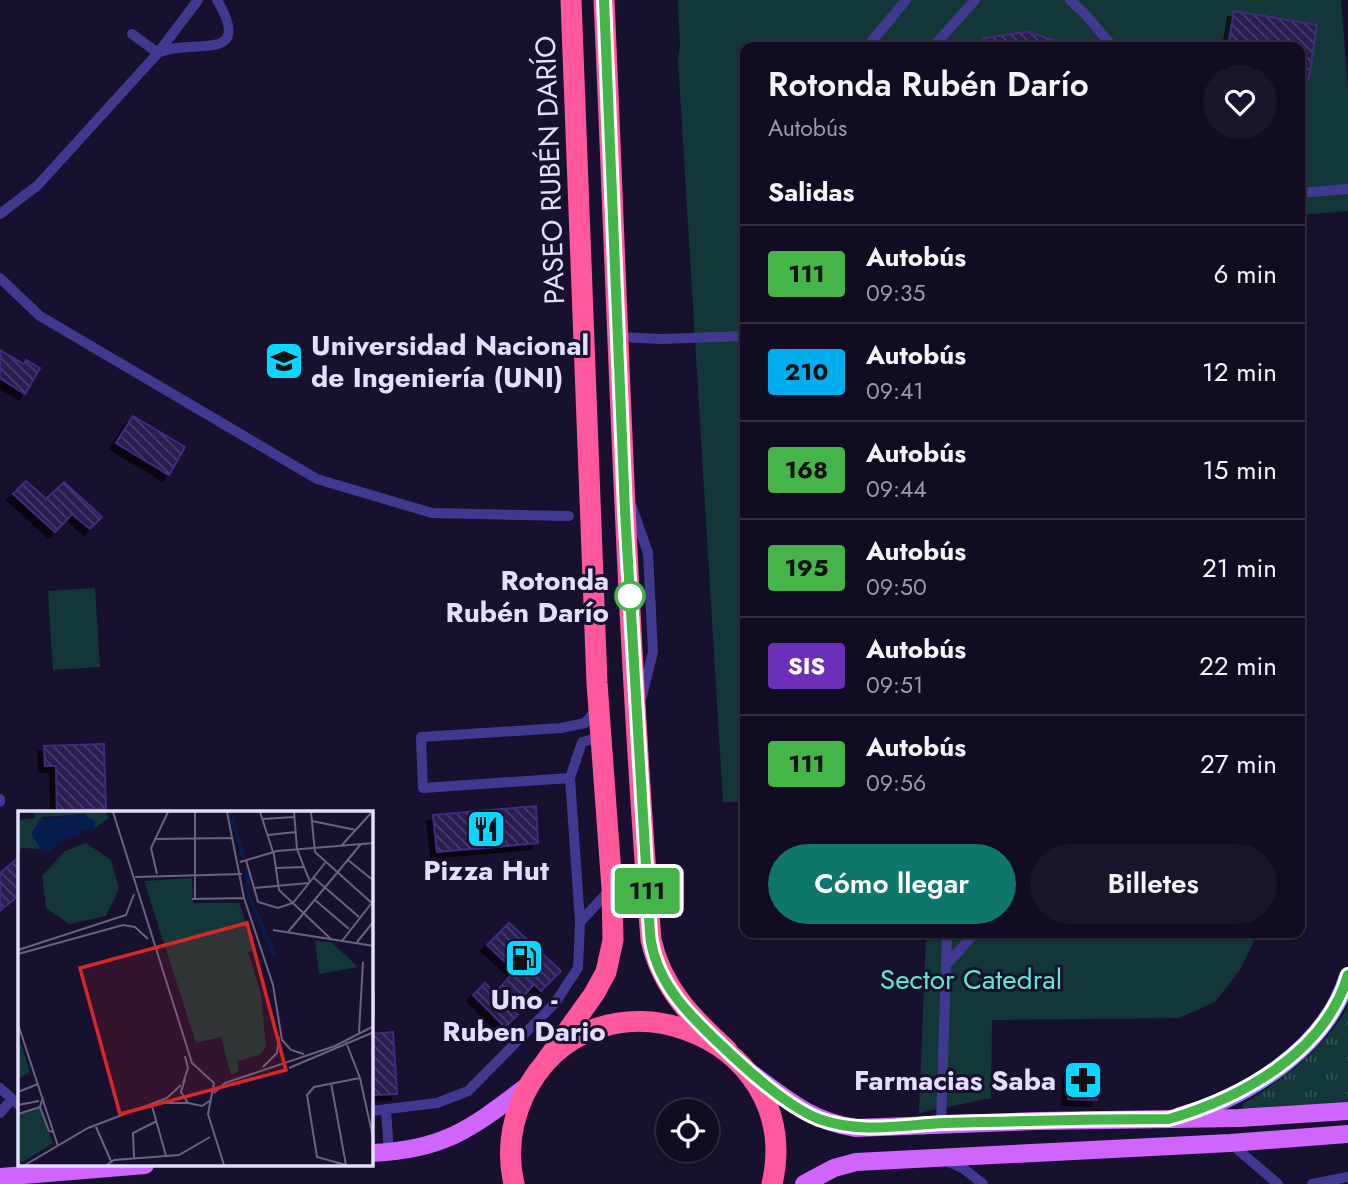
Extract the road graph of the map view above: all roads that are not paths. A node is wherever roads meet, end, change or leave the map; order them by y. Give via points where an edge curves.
1 (198, 0) edge
2 (217, 0) edge
3 (571, 0) edge
4 (604, 0) edge
5 (906, 0) edge
6 (975, 0) edge
7 (1070, 0) edge
8 (191, 11) junction
9 (227, 18) junction
10 (132, 34) dead end
11 (871, 42) edge
12 (937, 42) edge
13 (1109, 42) edge
14 (158, 53) junction
15 (1348, 189) edge
16 (1305, 193) edge
17 (0, 214) edge
18 (0, 278) edge
19 (740, 336) edge
20 (619, 337) junction
21 (569, 516) dead end
22 (597, 683) junction
23 (601, 737) junction
24 (570, 778) junction
25 (612, 888) junction
26 (580, 922) junction
27 (947, 938) edge
28 (970, 938) edge
29 (948, 963) junction
30 (1348, 975) edge
31 (727, 1050) junction
32 (743, 1067) junction
33 (534, 1077) junction
34 (0, 1088) edge
35 (15, 1102) edge
36 (386, 1110) junction
37 (373, 1111) edge
38 (1348, 1111) edge
39 (0, 1113) edge
40 (1169, 1119) junction
41 (941, 1124) junction
42 (1348, 1134) edge
43 (1230, 1143) junction
44 (390, 1152) junction
45 (373, 1153) edge
46 (938, 1157) junction
47 (107, 1166) edge
48 (69, 1167) edge
49 (0, 1177) edge
50 (1348, 1177) edge
51 (514, 1184) edge
52 (772, 1184) edge
53 (804, 1184) edge
54 (983, 1184) edge
55 (1278, 1184) edge
56 (1312, 1184) edge

1 - 8 lane
2 - 9 lane
3 - 22 highway, PASEO RUBÉN DARÍO
4 - 20 highway
5 - 11 lane
6 - 12 lane
7 - 13 lane
8 - 9 lane via 211,5
8 - 14 lane
9 - 14 lane via 228,33 219,44 174,47
10 - 14 lane
14 - 17 lane via 38,185
15 - 16 lane
18 - 21 lane via 40,316 317,479 432,513
19 - 20 lane
20 - 31 highway via 651,940 670,990
22 - 23 highway, PASEO RUBÉN DARÍO
22 - 24 lane via 597,711 585,723 421,737 423,788
23 - 24 lane via 582,742
23 - 25 highway, PASEO RUBÉN DARÍO
24 - 26 lane
25 - 26 lane
25 - 33 highway, PASEO RUBÉN DARÍO via 613,940 606,972 577,1021
26 - 36 lane via 578,968 555,1003 468,1091 438,1103
27 - 29 lane
28 - 29 lane
29 - 41 lane
30 - 40 street via 1322,1024 1288,1059 1235,1094
31 - 32 highway
31 - 33 highway via 688,1029 661,1022 632,1022 577,1038
32 - 41 main road via 807,1114 828,1122 856,1128
32 - 52 highway via 760,1091 772,1123
33 - 44 main road via 456,1136
33 - 51 highway via 513,1124
34 - 35 lane
35 - 39 lane
36 - 37 lane
36 - 44 lane
38 - 40 main road
40 - 41 main road
42 - 43 main road
43 - 46 main road
43 - 55 lane
44 - 45 main road
46 - 53 main road via 856,1162
46 - 54 lane
47 - 48 main road
48 - 49 main road
50 - 56 lane

